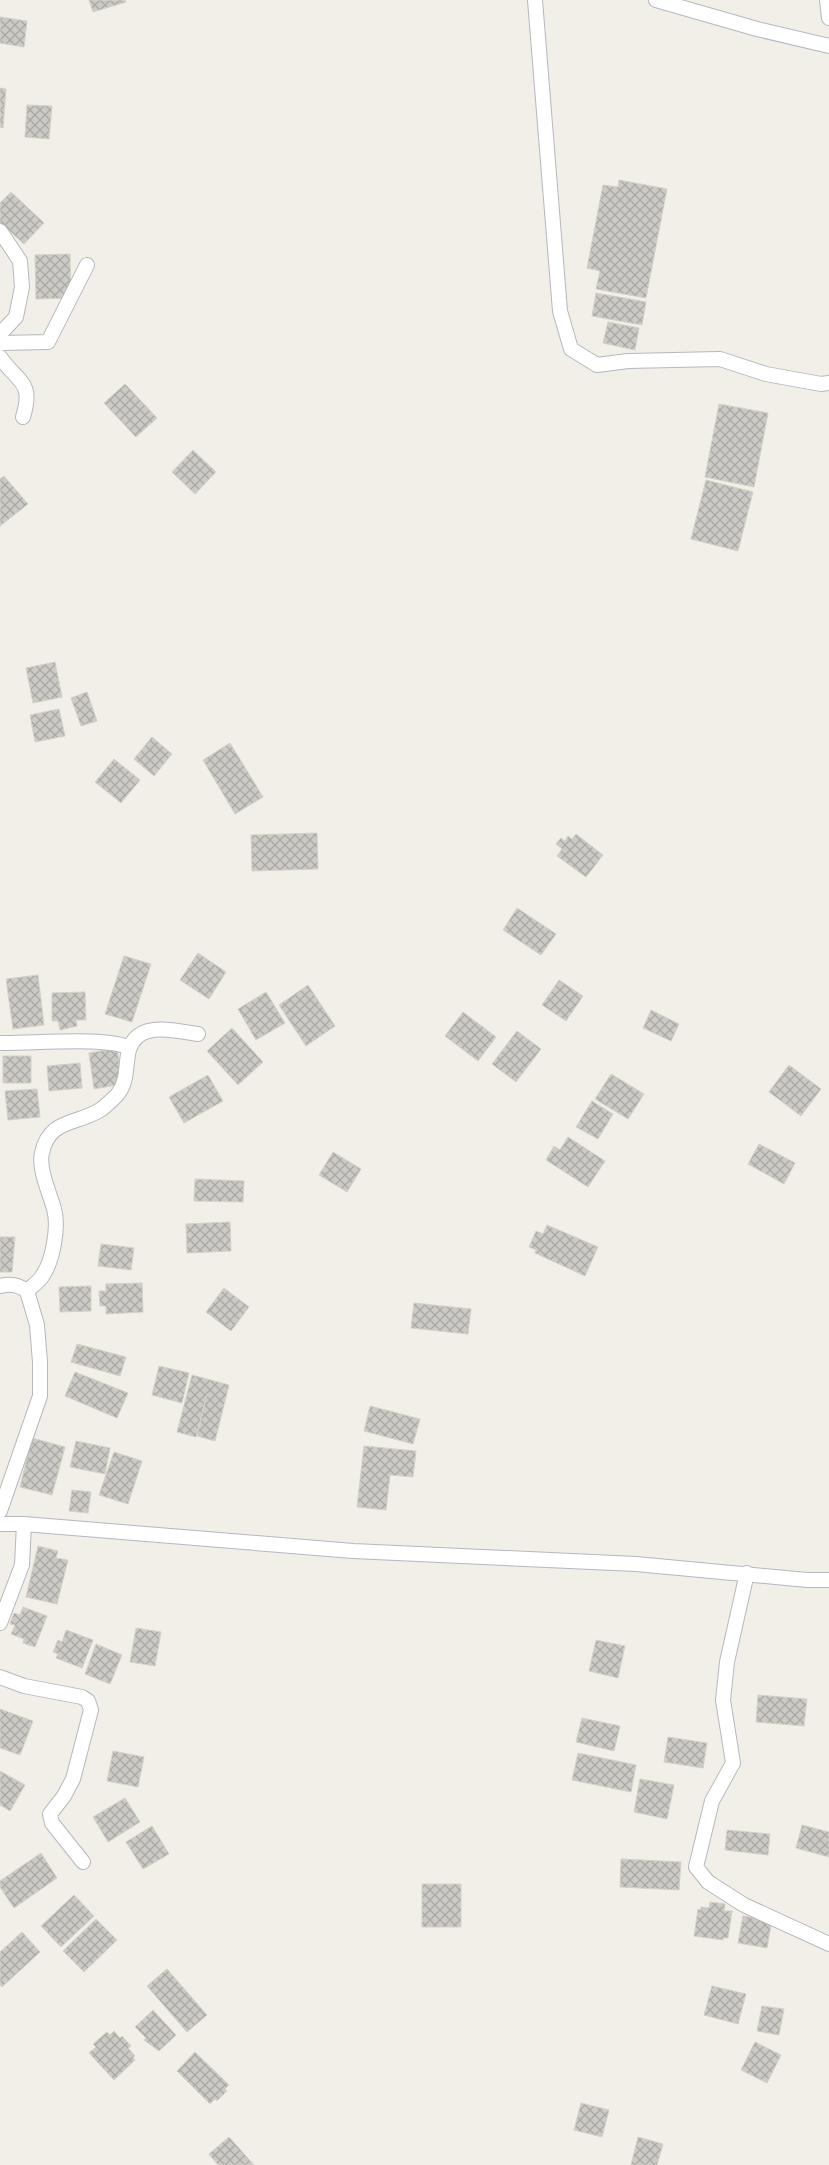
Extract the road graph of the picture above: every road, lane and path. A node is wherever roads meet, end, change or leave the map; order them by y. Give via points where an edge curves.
1 (535, 0) edge
2 (656, 0) edge
3 (827, 0) edge
4 (829, 18) edge
5 (829, 46) edge
6 (0, 231) edge
7 (87, 265) dead end
8 (0, 334) edge
9 (0, 343) edge
10 (0, 357) edge
11 (829, 383) edge
12 (23, 416) dead end
13 (198, 1034) dead end
14 (0, 1043) edge
15 (129, 1048) junction
16 (0, 1286) edge
17 (27, 1291) junction
18 (0, 1511) edge
19 (0, 1524) edge
20 (24, 1524) junction
21 (747, 1573) junction
22 (829, 1580) edge
23 (0, 1623) edge
24 (0, 1677) edge
25 (83, 1862) dead end
26 (829, 1944) edge

1 - 11 street via 560,311 571,349 597,366 720,359 766,374
2 - 5 street
3 - 4 street
6 - 8 street via 20,261 22,287 16,317
7 - 9 street via 48,342
10 - 12 street via 23,383 28,399
13 - 15 street via 153,1030 138,1036
14 - 15 street via 84,1042 122,1044
15 - 17 street via 127,1077 118,1094 99,1110 51,1132 41,1154 55,1211 55,1231 52,1255 43,1277
16 - 17 street via 18,1285
17 - 18 street via 37,1325 40,1396
19 - 20 street
20 - 21 street via 353,1551 636,1564
20 - 23 street via 22,1565
21 - 22 street
21 - 26 street via 727,1662 724,1700 733,1763 712,1801 696,1868 708,1882 744,1905
24 - 25 street via 88,1701 91,1710 73,1779 50,1814 52,1823

